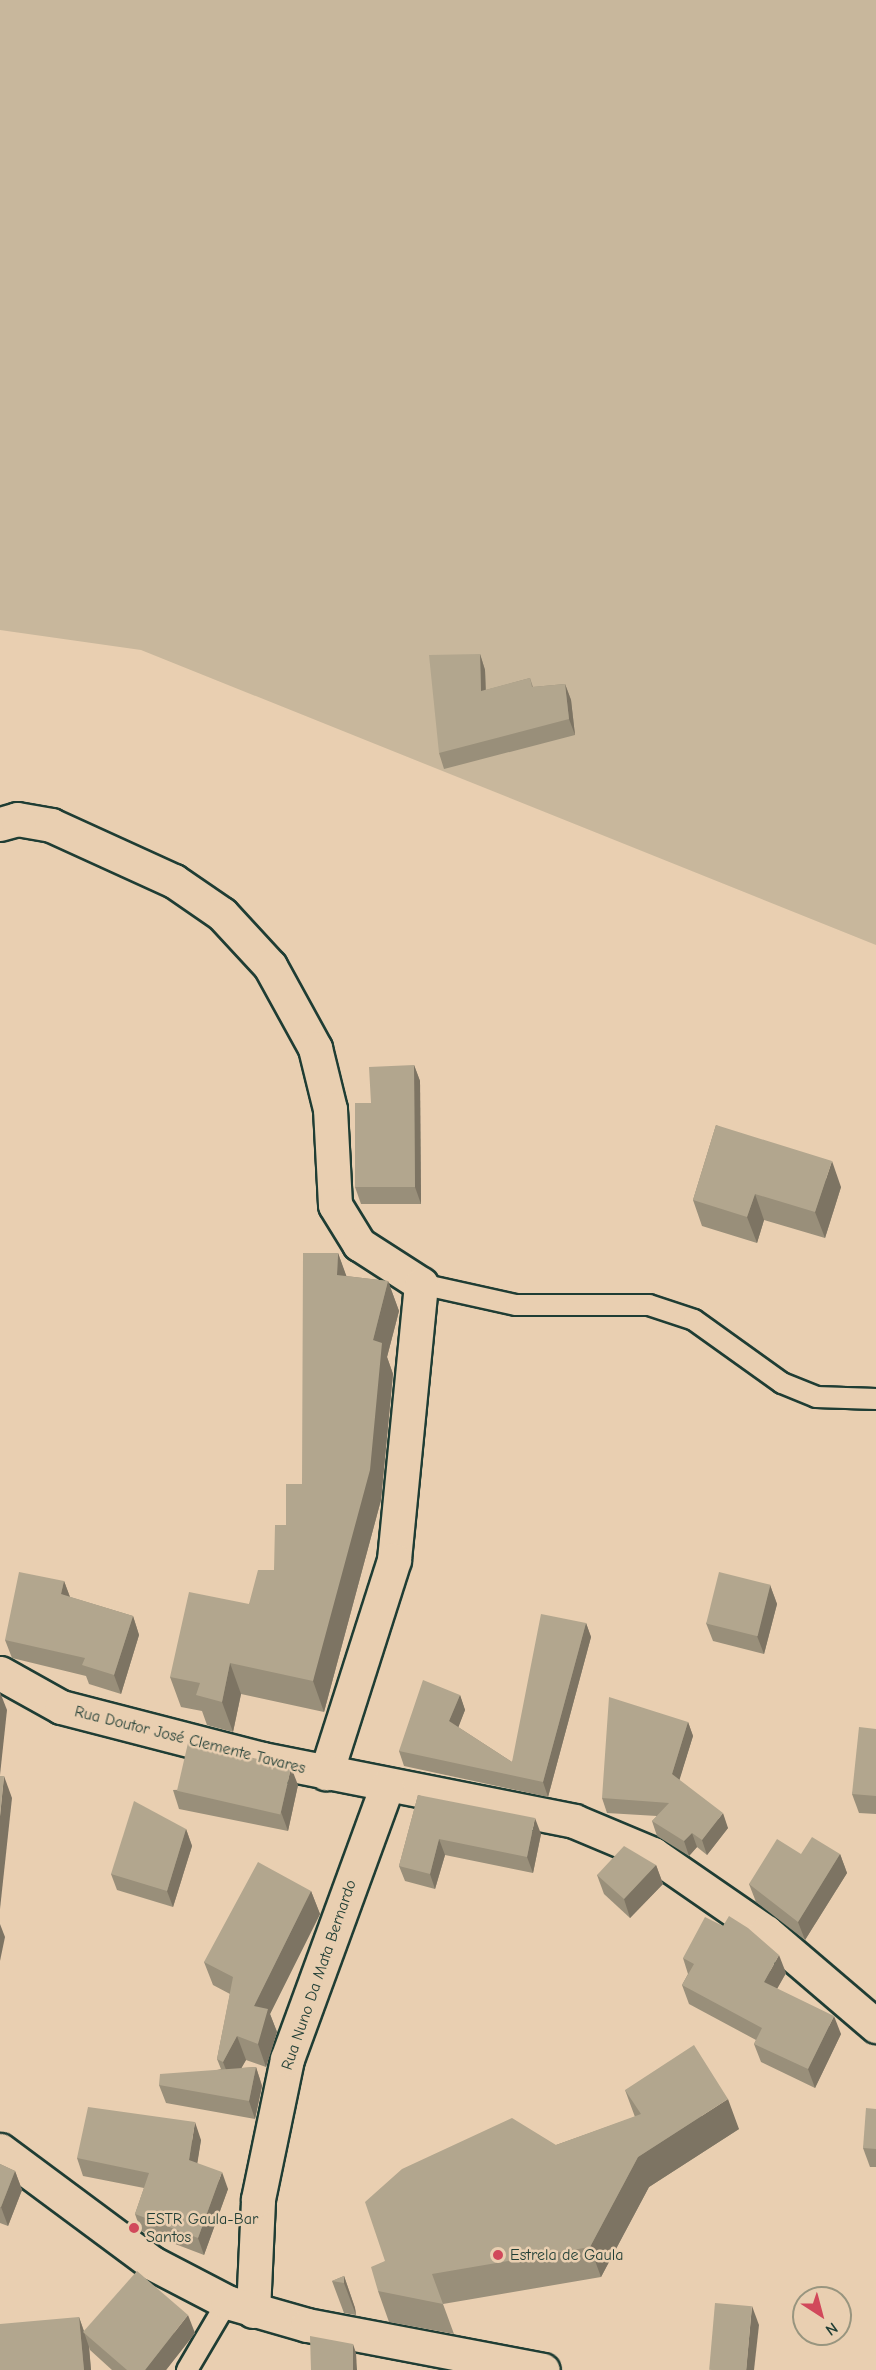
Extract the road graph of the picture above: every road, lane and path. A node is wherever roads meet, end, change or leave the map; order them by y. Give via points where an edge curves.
1 (0, 824) edge
2 (421, 1284) junction
3 (876, 1399) edge
4 (0, 1674) edge
5 (326, 1773) junction
6 (387, 1786) junction
7 (876, 2026) edge
8 (0, 2150) edge
9 (240, 2306) junction
10 (188, 2370) edge
11 (543, 2370) edge

1 - 2 street via 17,819 51,825 174,881 222,914 270,966 315,1047 330,1109 336,1205 358,1244
2 - 3 lane via 516,1305 649,1305 694,1320 782,1383 816,1396
2 - 5 street via 394,1560
4 - 5 street, Rua Doutor José Clemente Tavares via 61,1707
5 - 6 street, Rua Doutor José Clemente Tavares
6 - 7 street, Rua Doutor José Clemente Tavares via 574,1821 653,1854 766,1932
6 - 9 street, Rua Nuno Da Mata Bernardo via 287,2059
8 - 9 street via 152,2263
9 - 10 lane
9 - 11 street

